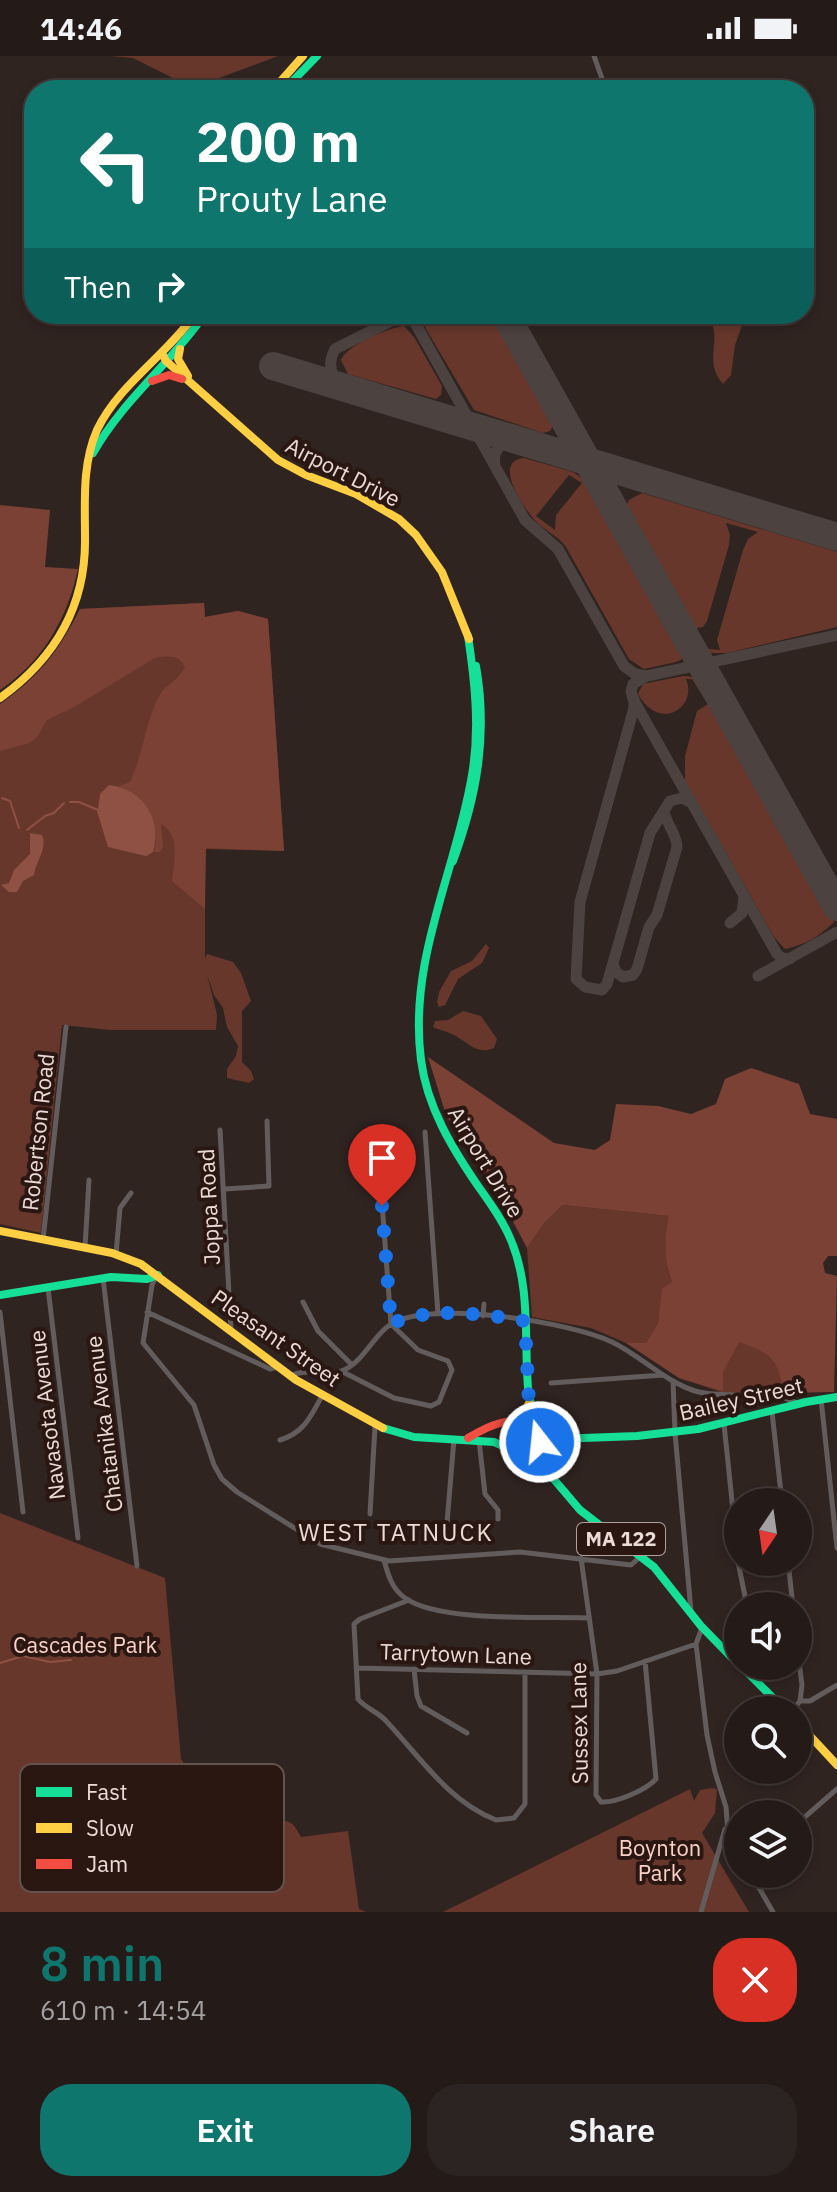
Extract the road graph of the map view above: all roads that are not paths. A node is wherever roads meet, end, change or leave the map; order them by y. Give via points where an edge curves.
1 (303, 56) edge
2 (317, 56) edge
3 (594, 56) edge
4 (282, 80) edge
5 (292, 80) edge
6 (602, 80) edge
7 (188, 324) edge
8 (198, 324) edge
9 (181, 346) junction
10 (166, 358) junction
11 (188, 376) junction
12 (194, 387) junction
13 (138, 392) junction
14 (206, 395) junction
15 (87, 466) junction
16 (0, 698) edge
17 (66, 1027) dead end
18 (267, 1121) dead end
19 (220, 1130) dead end
20 (425, 1132) dead end
21 (377, 1135) dead end
22 (89, 1180) dead end
23 (225, 1189) junction
24 (131, 1193) dead end
25 (0, 1231) edge
26 (43, 1240) junction
27 (85, 1248) junction
28 (116, 1254) junction
29 (158, 1275) junction
30 (103, 1278) junction
31 (48, 1288) junction
32 (0, 1295) edge
33 (303, 1302) dead end
34 (484, 1304) dead end
35 (0, 1312) edge
36 (147, 1312) junction
37 (438, 1314) junction
38 (483, 1316) junction
39 (525, 1321) junction
40 (391, 1324) junction
41 (231, 1330) junction
42 (352, 1365) junction
43 (278, 1367) junction
44 (342, 1371) junction
45 (664, 1375) junction
46 (293, 1378) junction
47 (673, 1381) junction
48 (551, 1383) dead end
49 (322, 1396) junction
50 (837, 1397) edge
51 (821, 1399) junction
52 (529, 1403) junction
53 (797, 1403) junction
54 (772, 1411) junction
55 (512, 1421) junction
56 (724, 1424) junction
57 (375, 1425) junction
58 (492, 1425) junction
59 (538, 1429) junction
60 (675, 1433) junction
61 (454, 1438) junction
62 (468, 1438) junction
63 (557, 1439) junction
64 (280, 1440) dead end
65 (483, 1440) junction
66 (539, 1447) junction
67 (532, 1459) junction
68 (731, 1488) edge
69 (780, 1488) edge
70 (23, 1512) dead end
71 (370, 1514) dead end
72 (498, 1519) dead end
73 (446, 1535) dead end
74 (78, 1538) dead end
75 (837, 1548) edge
76 (642, 1555) junction
77 (581, 1558) junction
78 (384, 1560) junction
79 (137, 1566) dead end
80 (689, 1587) junction
81 (680, 1598) junction
82 (409, 1600) junction
83 (692, 1614) junction
84 (589, 1618) junction
85 (702, 1628) junction
86 (696, 1644) junction
87 (724, 1650) edge
88 (645, 1661) junction
89 (356, 1668) junction
90 (414, 1669) junction
91 (525, 1672) junction
92 (597, 1674) junction
93 (754, 1680) edge
94 (837, 1685) edge
95 (771, 1696) edge
96 (812, 1700) edge
97 (467, 1733) dead end
98 (812, 1738) edge
99 (837, 1765) edge
100 (837, 1789) edge
101 (724, 1801) edge
102 (812, 1811) edge
103 (724, 1831) edge
104 (759, 1888) edge
105 (701, 1912) edge
106 (773, 1912) edge

1 - 4 main road
2 - 5 main road
3 - 6 street
7 - 10 main road
8 - 9 main road
9 - 10 main road
9 - 11 main road via 178,359
10 - 11 main road, Airport Drive
10 - 12 main road, Airport Drive
10 - 13 main road, Airport Drive
10 - 15 main road, Airport Drive via 107,413
11 - 14 main road, Airport Drive
12 - 13 main road, Airport Drive via 175,376 163,376
12 - 14 main road, Airport Drive
13 - 15 main road, Airport Drive via 106,429
14 - 39 main road, Airport Drive via 283,463 371,501 405,525 445,575 459,605 477,717 475,760 424,952 418,1043 425,1083 447,1138 512,1242
15 - 16 main road, Airport Drive via 84,566 74,607 39,666
17 - 26 street, Robertson Road
18 - 23 street via 269,1186
19 - 23 street, Joppa Road
20 - 37 street
21 - 40 street
22 - 27 street
23 - 41 street, Joppa Road
24 - 28 street via 120,1208
25 - 26 main road, Pleasant Street / MA 122
26 - 27 main road, Pleasant Street / MA 122
27 - 28 main road, Pleasant Street / MA 122
28 - 29 main road, Pleasant Street / MA 122
29 - 30 main road
29 - 36 street
29 - 41 main road, Pleasant Street / MA 122
30 - 31 main road
30 - 79 street, Chatanika Avenue
31 - 32 main road
31 - 74 street, Navasota Avenue
33 - 42 street via 318,1331
34 - 38 street
35 - 70 street
36 - 43 street via 270,1369
36 - 78 street via 144,1345 194,1405 225,1483 320,1544
37 - 38 street
37 - 40 street
38 - 39 street
39 - 45 street via 602,1338
39 - 52 main road, Airport Drive
40 - 42 street
40 - 44 street via 418,1350 450,1363 452,1370 436,1404 395,1399
41 - 43 main road, Pleasant Street / MA 122
42 - 44 street
43 - 46 main road, Pleasant Street / MA 122
44 - 46 street via 297,1372
45 - 47 street
45 - 48 street
46 - 49 main road, Pleasant Street / MA 122
47 - 53 street via 707,1394 781,1397
47 - 60 street
49 - 57 main road, Pleasant Street / MA 122
49 - 64 street via 299,1432
50 - 51 main road, Bailey Street
51 - 53 main road, Bailey Street
51 - 75 street
52 - 55 main road
52 - 59 main road, Airport Drive
53 - 54 main road, Bailey Street
54 - 56 main road, Bailey Street
54 - 69 street
55 - 58 main road
55 - 59 main road
56 - 60 main road, Bailey Street
56 - 68 street
57 - 61 main road, Pleasant Street / MA 122 via 414,1437
57 - 71 street
58 - 62 main road
58 - 65 main road
59 - 63 main road
59 - 66 main road, Airport Drive
60 - 63 main road, Bailey Street
60 - 80 street
61 - 62 main road, Pleasant Street / MA 122
61 - 73 street
62 - 65 main road, Pleasant Street / MA 122
63 - 66 main road, Bailey Street
65 - 67 main road, Pleasant Street / MA 122
65 - 72 street via 485,1494 498,1510
66 - 67 main road
67 - 76 main road, Pleasant Street / MA 122 via 580,1510
76 - 77 street via 632,1565
76 - 81 main road, Pleasant Street / MA 122
77 - 78 street via 520,1552
77 - 84 street, Sussex Lane
78 - 82 street via 394,1586
80 - 81 street
80 - 83 street
81 - 83 main road, Pleasant Street / MA 122
82 - 84 street via 456,1613
82 - 89 street via 356,1622
83 - 85 main road, Pleasant Street / MA 122
84 - 92 street, Sussex Lane
85 - 86 street
85 - 87 main road, Pleasant Street / MA 122
86 - 88 street, Tarrytown Lane
86 - 101 street via 707,1735
88 - 92 street, Tarrytown Lane
88 - 92 street, Sussex Lane via 657,1777 606,1803 596,1795
89 - 90 street, Tarrytown Lane
89 - 91 street via 361,1703 384,1719 440,1783 501,1821 518,1815 526,1799
90 - 91 street, Tarrytown Lane
90 - 97 street via 421,1706
91 - 92 street, Tarrytown Lane
93 - 95 main road, Pleasant Street / MA 122
94 - 96 street
98 - 99 main road
100 - 102 street
103 - 105 street
104 - 106 street

